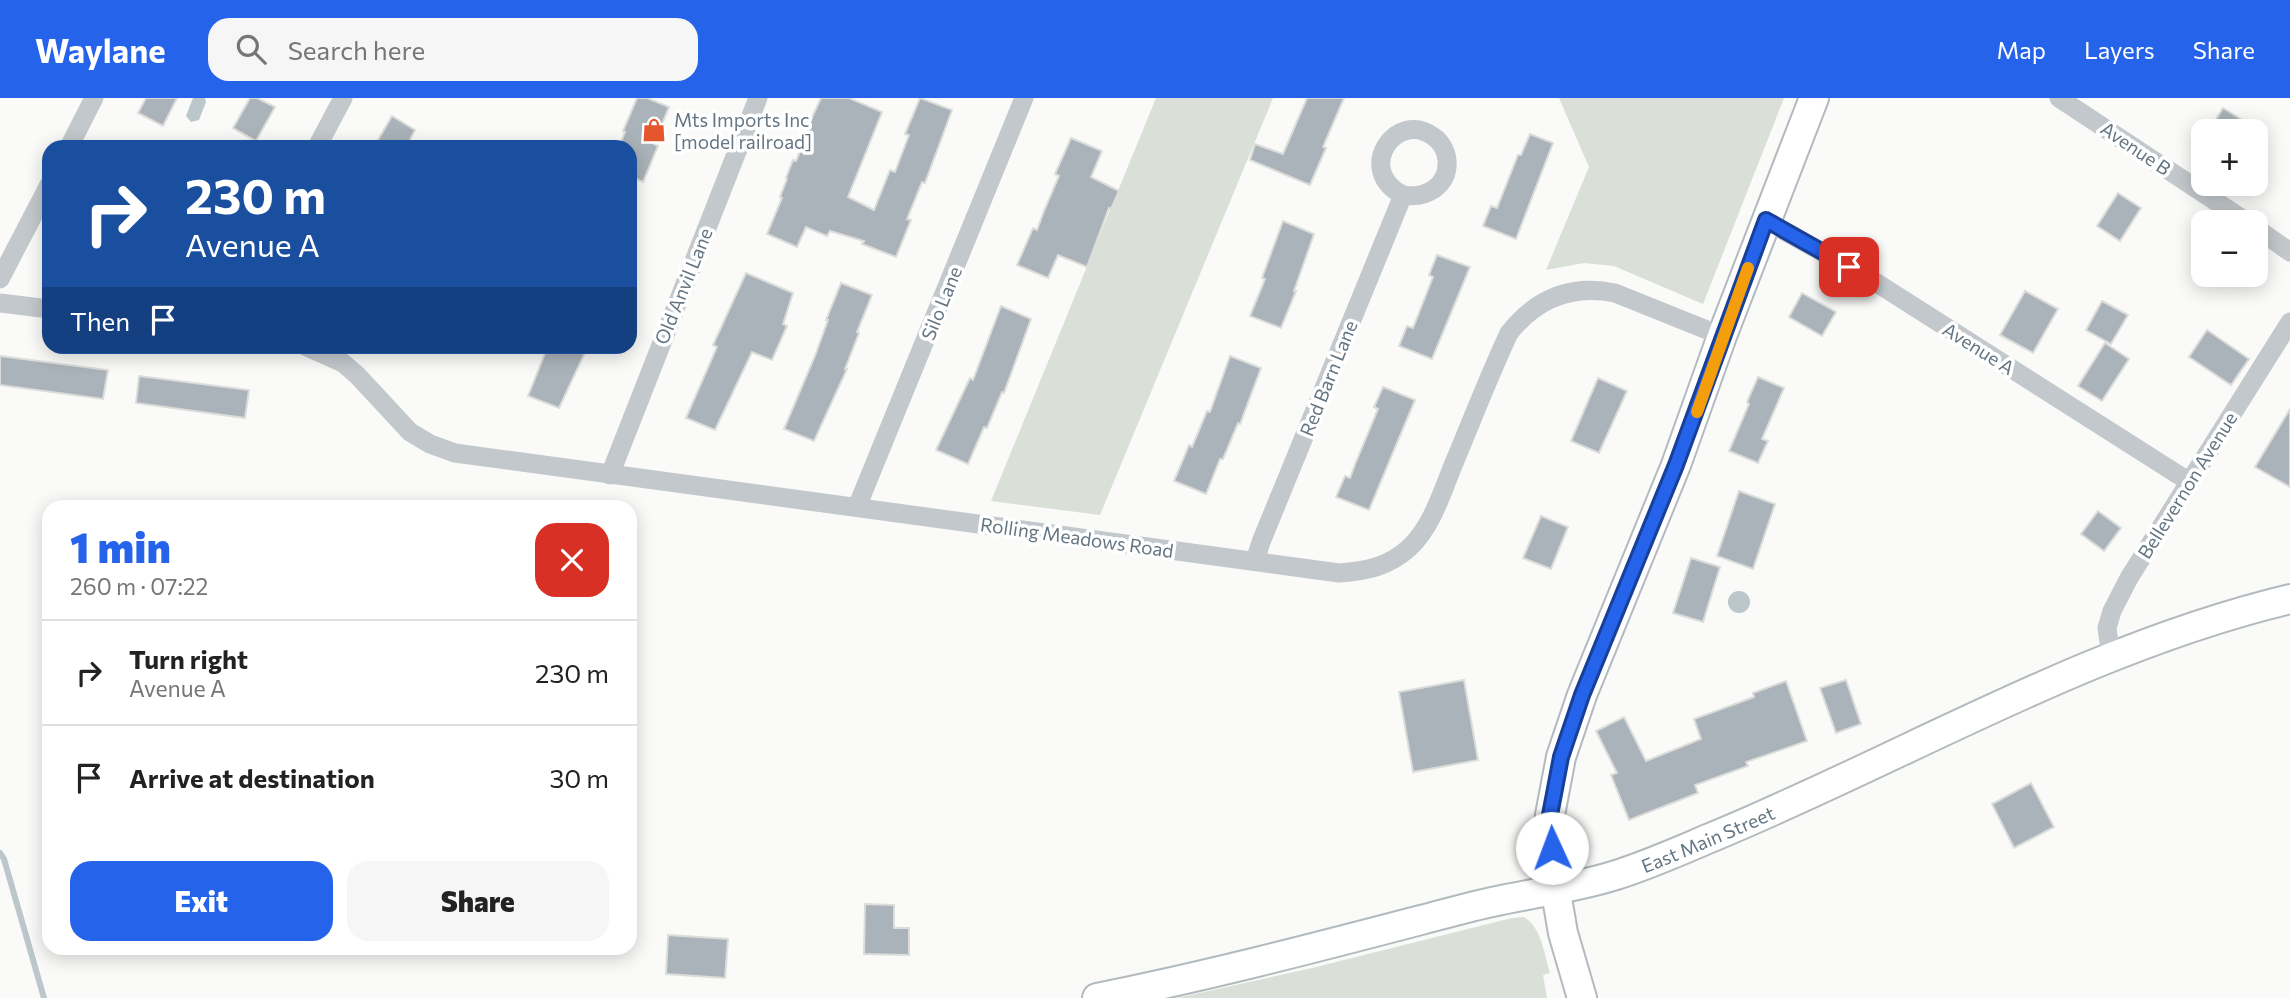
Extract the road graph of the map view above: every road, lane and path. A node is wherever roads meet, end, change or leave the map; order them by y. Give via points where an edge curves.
1 (94, 98) edge
2 (343, 98) edge
3 (758, 98) edge
4 (1024, 98) edge
5 (1814, 98) edge
6 (2059, 98) edge
7 (73, 140) edge
8 (321, 140) edge
9 (1403, 195) dead end
10 (42, 198) edge
11 (2229, 210) edge
12 (1766, 220) junction
13 (2268, 236) edge
14 (2290, 252) edge
15 (0, 279) edge
16 (0, 303) edge
17 (42, 308) edge
18 (2290, 322) edge
19 (1722, 337) junction
20 (323, 354) edge
21 (610, 475) junction
22 (2188, 481) junction
23 (857, 507) junction
24 (1255, 561) junction
25 (2290, 599) edge
26 (2111, 656) junction
27 (1556, 888) junction
28 (1097, 998) edge
29 (1582, 998) edge

1 - 7 street
2 - 8 street
3 - 21 street, Old Anvil Lane
4 - 23 street, Silo Lane
5 - 12 main road
6 - 11 street, Avenue B
9 - 24 street, Red Barn Lane
10 - 15 street
12 - 19 main road
12 - 22 street, Avenue A via 1869,278
13 - 14 street
16 - 17 street
18 - 22 street, Bellevernon Avenue
19 - 24 street, Rolling Meadows Road via 1601,290 1574,291 1544,301 1509,333 1438,503 1410,547 1388,563 1363,571 1339,573
19 - 27 main road via 1561,757 1550,815
20 - 21 street, Rolling Meadows Road via 350,369 401,424 430,444 455,453
21 - 23 street, Rolling Meadows Road
22 - 26 street, Bellevernon Avenue via 2112,611 2107,628
23 - 24 street, Rolling Meadows Road
25 - 26 main road, East Main Street via 2197,624
26 - 27 main road, East Main Street via 1712,838 1614,876
27 - 28 main road, East Main Street via 1204,976
27 - 29 main road via 1563,933

